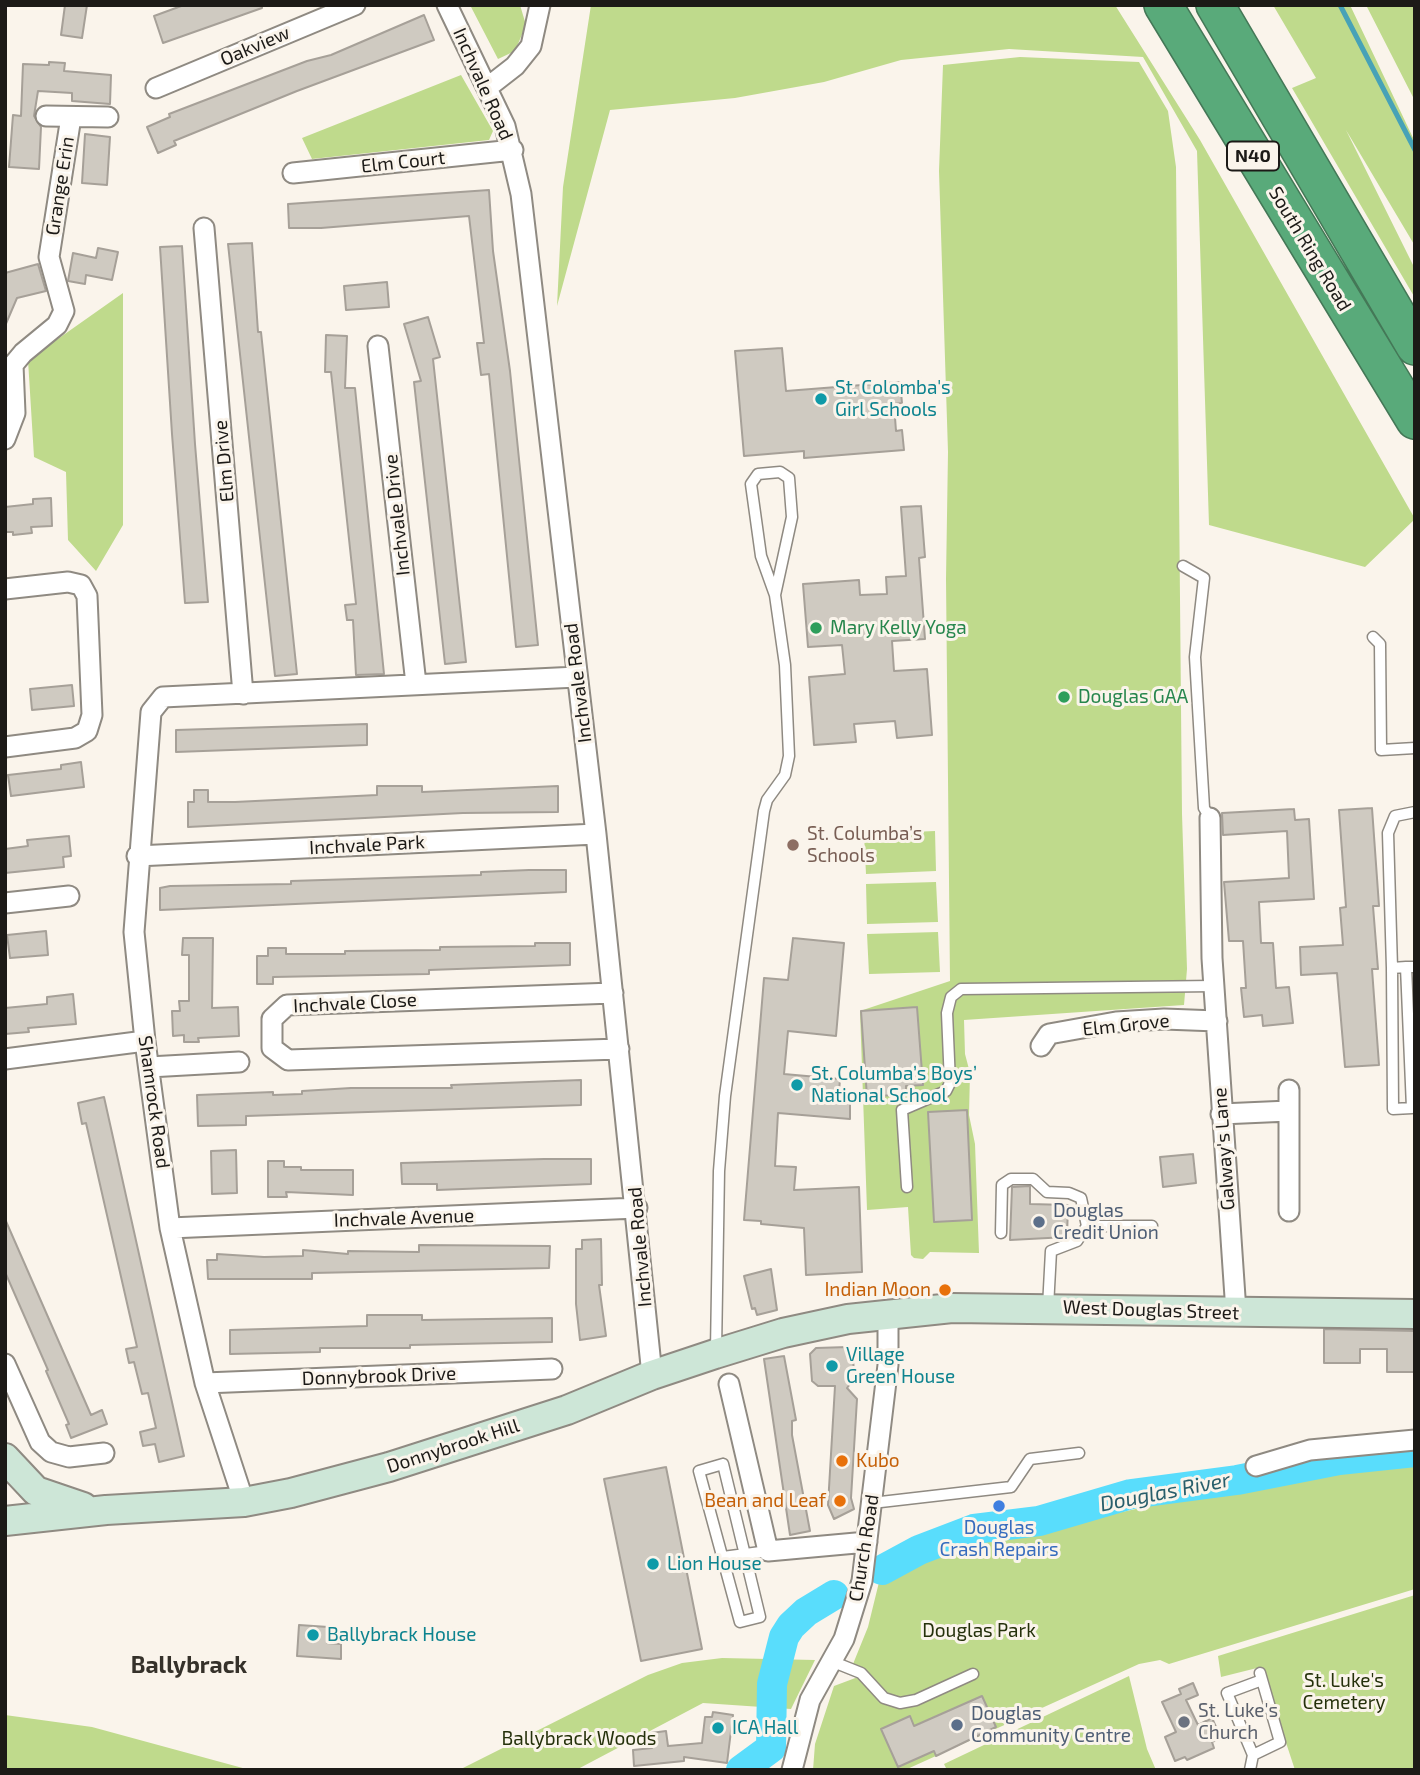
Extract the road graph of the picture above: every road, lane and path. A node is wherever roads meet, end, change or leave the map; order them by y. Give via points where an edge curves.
1 (355, 5) edge
2 (447, 5) edge
3 (540, 5) edge
4 (1163, 5) edge
5 (1215, 5) edge
6 (488, 87) junction
7 (156, 88) dead end
8 (46, 116) dead end
9 (71, 117) junction
10 (108, 117) dead end
11 (513, 150) junction
12 (292, 173) dead end
13 (204, 228) dead end
14 (1355, 242) junction
15 (1344, 306) junction
16 (1415, 327) edge
17 (378, 346) dead end
18 (1415, 346) edge
19 (1415, 420) edge
20 (5, 439) edge
21 (1415, 444) edge
22 (1183, 566) dead end
23 (5, 589) edge
24 (775, 595) junction
25 (1373, 637) dead end
26 (577, 677) junction
27 (416, 684) junction
28 (243, 694) junction
29 (5, 747) edge
30 (1415, 748) edge
31 (1415, 812) edge
32 (1210, 818) joint
33 (596, 834) junction
34 (137, 856) junction
35 (69, 896) dead end
36 (5, 903) edge
37 (1410, 967) edge
38 (1392, 968) junction
39 (1214, 986) junction
40 (613, 992) junction
41 (1217, 1021) junction
42 (145, 1041) junction
43 (1041, 1046) dead end
44 (619, 1049) junction
45 (5, 1059) edge
46 (239, 1062) dead end
47 (149, 1066) junction
48 (1289, 1090) dead end
49 (1289, 1111) junction
50 (1221, 1114) junction
51 (907, 1187) dead end
52 (637, 1208) junction
53 (1289, 1211) dead end
54 (1087, 1226) junction
55 (1152, 1226) dead end
56 (170, 1228) junction
57 (1001, 1233) dead end
58 (1048, 1307) junction
59 (1236, 1312) junction
60 (888, 1314) junction
61 (1415, 1314) edge
62 (715, 1354) junction
63 (5, 1364) edge
64 (552, 1369) dead end
65 (652, 1375) junction
66 (205, 1383) junction
67 (729, 1384) dead end
68 (1415, 1440) edge
69 (1079, 1452) dead end
70 (104, 1453) dead end
71 (5, 1458) edge
72 (1256, 1466) dead end
73 (244, 1502) junction
74 (872, 1503) junction
75 (106, 1510) junction
76 (5, 1521) edge
77 (867, 1542) junction
78 (768, 1551) junction
79 (747, 1553) junction
80 (723, 1558) junction
81 (831, 1661) junction
82 (973, 1674) dead end
83 (1253, 1755) junction
84 (791, 1770) edge
85 (1250, 1770) edge

1 - 7 street, Oakview
2 - 6 street, Inchvale Road
3 - 6 street via 531,46
4 - 15 highway, South Ring Road / N40
5 - 14 highway, N40
6 - 11 street, Inchvale Road
8 - 9 street
9 - 10 street
9 - 20 street, Grange Erin via 49,257 64,311 57,325 13,365 15,413
11 - 12 street, Elm Court
11 - 26 street, Inchvale Road
13 - 28 street, Elm Drive
14 - 16 highway
14 - 18 highway, N40
15 - 19 highway, South Ring Road / N40
15 - 21 highway
17 - 27 street, Inchvale Drive
22 - 32 lane via 1203,578 1195,657 1204,808
23 - 29 street via 68,582 81,585 87,596 92,715 87,731 75,738
24 - 24 lane via 761,556 751,484 758,474 780,472 789,478 792,517
24 - 62 lane via 785,665 789,756 785,775 767,800 762,821 725,1096
25 - 30 lane via 1380,645 1381,750
26 - 27 street
26 - 33 street, Inchvale Road
27 - 28 street
28 - 34 street, Shamrock Road via 163,697 151,712
31 - 38 lane via 1395,816 1388,833
32 - 39 street, Galway's Lane
33 - 34 street, Inchvale Park
33 - 40 street, Inchvale Road
34 - 42 street, Shamrock Road via 134,932
35 - 36 street
37 - 38 lane
37 - 38 lane via 1412,1108 1394,1109
39 - 41 street, Galway's Lane
39 - 51 lane via 961,989 951,997 947,1013 950,1083 946,1091 902,1110
40 - 44 street, Inchvale Road
40 - 44 street, Inchvale Close via 287,1004 272,1019 272,1048 288,1060
41 - 43 street, Elm Grove via 1116,1022 1049,1034
41 - 50 street, Galway's Lane
42 - 45 street
42 - 47 street, Shamrock Road
44 - 52 street, Inchvale Road
46 - 47 street
47 - 56 street, Shamrock Road
48 - 49 street
49 - 50 street
49 - 53 street
50 - 59 street, Galway's Lane
52 - 56 street, Inchvale Avenue
52 - 65 street, Inchvale Road
54 - 55 lane
54 - 57 lane via 1081,1198 1047,1192 1032,1179 1011,1179 1002,1185
54 - 58 lane via 1077,1241 1051,1251
56 - 66 street, Shamrock Road
58 - 59 main road, West Douglas Street
58 - 60 main road, West Douglas Street
59 - 61 main road, West Douglas Street
60 - 62 main road, Donnybrook Hill via 783,1333
60 - 74 street, Church Road via 888,1365
62 - 65 main road, Donnybrook Hill
63 - 70 street via 45,1447 69,1457
64 - 66 street, Donnybrook Drive
65 - 73 main road, Donnybrook Hill via 567,1410 389,1467
66 - 73 street, Shamrock Road
67 - 78 street
68 - 72 street via 1310,1450
69 - 74 lane via 1030,1459 1011,1487
71 - 75 main road via 36,1491 70,1505
73 - 75 main road, Donnybrook Hill
74 - 77 street, Church Road
75 - 76 main road, Donnybrook Hill
77 - 78 street
77 - 81 street, Church Road via 858,1603
78 - 79 lane
79 - 80 lane
79 - 80 lane via 760,1617 740,1622
79 - 80 lane via 723,1464 699,1471
81 - 82 lane via 861,1673 884,1698 900,1703
81 - 84 street, Church Road via 810,1700
83 - 83 lane via 1280,1742 1261,1677 1227,1693
83 - 85 lane

